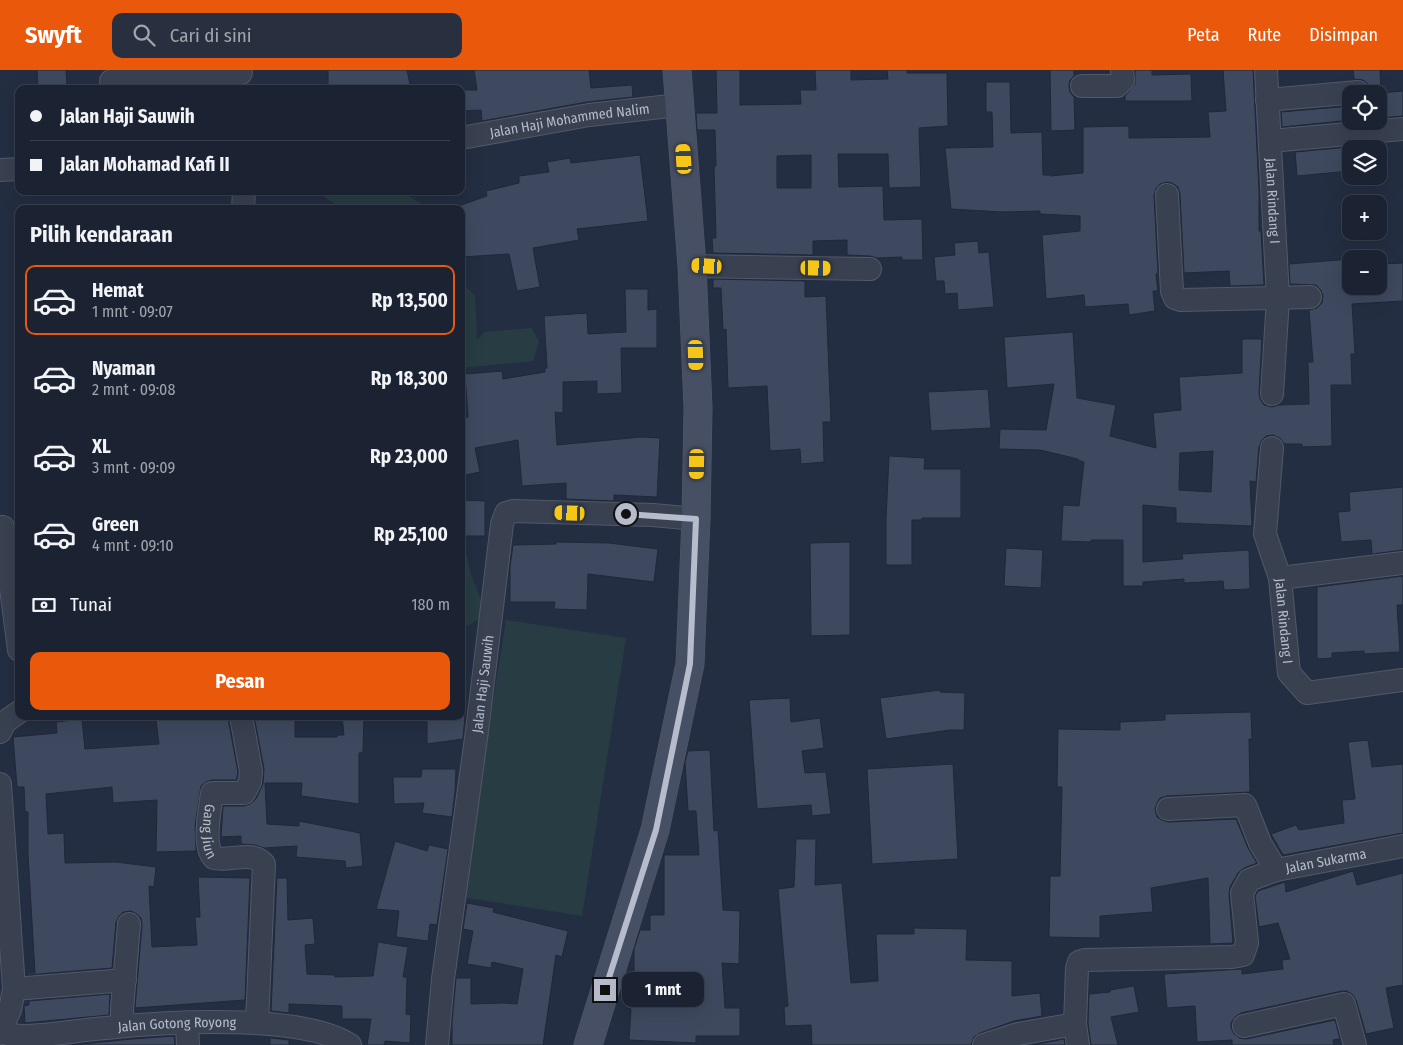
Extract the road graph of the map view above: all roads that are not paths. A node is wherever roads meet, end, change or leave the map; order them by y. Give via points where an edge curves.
1 (677, 70) edge
2 (1122, 70) edge
3 (1266, 70) edge
4 (242, 77) edge
5 (111, 81) dead end
6 (1082, 86) dead end
7 (1342, 93) edge
8 (1267, 100) junction
9 (664, 107) junction
10 (1403, 129) edge
11 (465, 137) edge
12 (1270, 141) junction
13 (15, 169) edge
14 (0, 170) edge
15 (1167, 195) dead end
16 (692, 266) junction
17 (870, 269) dead end
18 (1310, 297) dead end
19 (1278, 298) junction
20 (1272, 394) dead end
21 (1272, 448) dead end
22 (687, 518) junction
23 (7, 526) edge
24 (1403, 563) edge
25 (1280, 578) junction
26 (15, 609) edge
27 (1403, 680) edge
28 (15, 715) edge
29 (241, 720) edge
30 (0, 732) edge
31 (0, 784) edge
32 (1168, 810) dead end
33 (1403, 846) edge
34 (1276, 870) junction
35 (4, 901) edge
36 (129, 924) dead end
37 (125, 980) junction
38 (14, 989) junction
39 (257, 1023) junction
40 (122, 1026) junction
41 (1244, 1026) dead end
42 (0, 1032) edge
43 (188, 1034) edge
44 (1077, 1034) edge
45 (350, 1045) edge
46 (437, 1045) edge
47 (588, 1045) edge
48 (984, 1045) edge
49 (1359, 1045) edge

1 - 9 main road
2 - 6 street via 1123,80 1117,86
3 - 8 street
4 - 5 street
7 - 8 street
8 - 12 street
9 - 11 street, Jalan Haji Mohammed Nalim via 589,115
9 - 16 main road
10 - 12 street, Jalan Rindang I
12 - 19 street, Jalan Rindang I
13 - 14 street
15 - 19 street via 1175,298
16 - 17 street
16 - 22 main road via 698,408
18 - 19 street
19 - 20 street, Jalan Rindang I
21 - 25 street, Jalan Rindang I via 1265,534
22 - 46 street, Jalan Haji Sauwih via 506,513 502,524
22 - 47 main road via 690,664 656,830
23 - 26 street
24 - 25 street
25 - 27 street, Jalan Rindang I via 1290,673 1307,693
28 - 30 street via 5,722
29 - 39 street, Gang Jiun via 251,771 250,782 244,793 212,793 208,826 214,858 249,858 264,864
31 - 35 street
32 - 34 street, Jalan Sukarma via 1245,805 1260,843
33 - 34 street, Jalan Sukarma
34 - 44 street via 1249,880 1242,894 1247,943 1243,955 1079,962
35 - 38 street
36 - 37 street
37 - 38 street
37 - 40 street
38 - 42 street via 10,1010
39 - 43 street, Jalan Gotong Royong
39 - 45 street, Jalan Gotong Royong via 301,1028 340,1038
40 - 42 street, Jalan Gotong Royong via 21,1036
40 - 43 street, Jalan Gotong Royong
41 - 49 street via 1344,1004
44 - 48 street via 1018,1034

